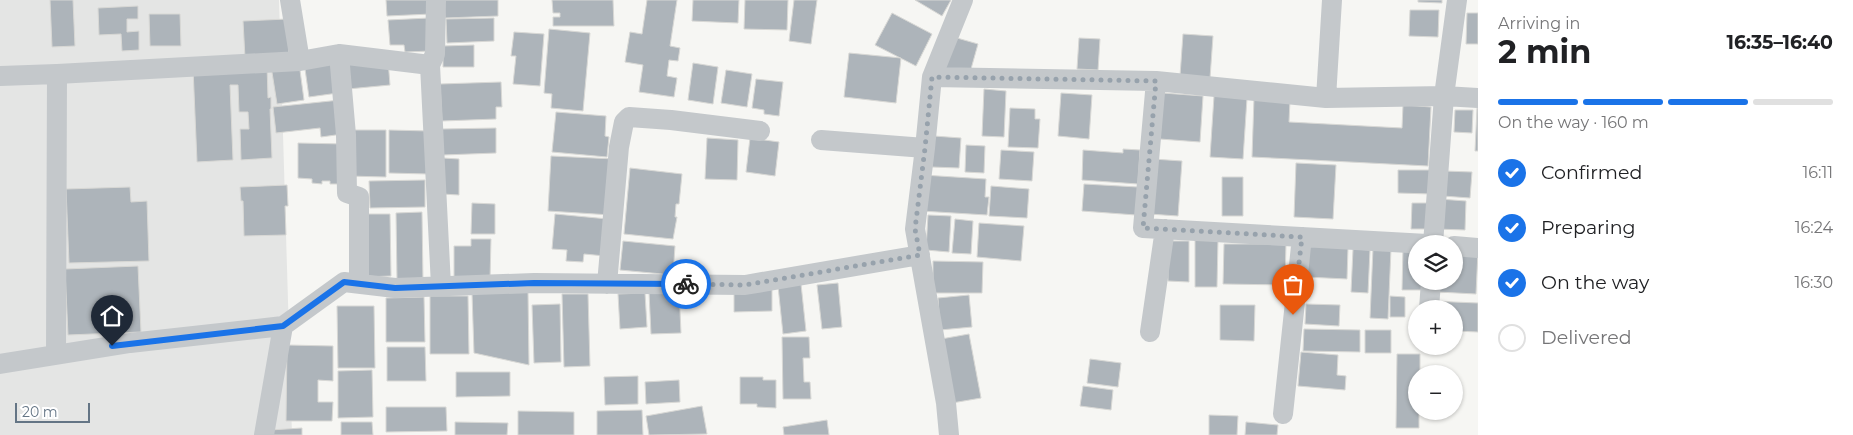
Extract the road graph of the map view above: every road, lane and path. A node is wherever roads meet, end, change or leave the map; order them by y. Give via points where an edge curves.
1 (290, 0) edge
2 (436, 0) edge
3 (963, 0) edge
4 (1332, 0) edge
5 (1457, 0) edge
6 (339, 54) junction
7 (300, 60) junction
8 (430, 65) junction
9 (57, 74) junction
10 (0, 76) edge
11 (932, 77) junction
12 (1156, 81) junction
13 (1444, 96) junction
14 (1326, 98) junction
15 (1478, 98) edge
16 (760, 131) dead end
17 (821, 140) dead end
18 (925, 148) junction
19 (1165, 230) junction
20 (1434, 235) edge
21 (1302, 237) junction
22 (1408, 243) edge
23 (1463, 247) edge
24 (1478, 248) edge
25 (920, 255) junction
26 (359, 284) junction
27 (606, 284) junction
28 (441, 286) junction
29 (283, 326) junction
30 (1150, 332) dead end
31 (56, 355) junction
32 (0, 364) edge
33 (1283, 414) dead end
34 (264, 435) edge
35 (949, 435) edge

1 - 7 street
2 - 8 street via 435,54
3 - 11 street
4 - 14 street
5 - 13 street
6 - 7 street
6 - 8 street
6 - 26 street via 346,135 346,193 359,197
7 - 9 street
8 - 28 street
9 - 10 street
9 - 31 street
11 - 12 street
11 - 18 street
12 - 14 street
12 - 19 street via 1143,228
13 - 14 street
13 - 15 street
13 - 20 street
16 - 27 street via 628,117 619,147
17 - 18 street
18 - 25 street via 915,229
19 - 21 street
19 - 30 street
21 - 22 street
21 - 33 street
23 - 24 street
25 - 27 street via 745,285
25 - 35 street
26 - 28 street via 395,288
26 - 29 street via 344,282
27 - 28 street
29 - 31 street via 130,343
29 - 34 street
31 - 32 street

